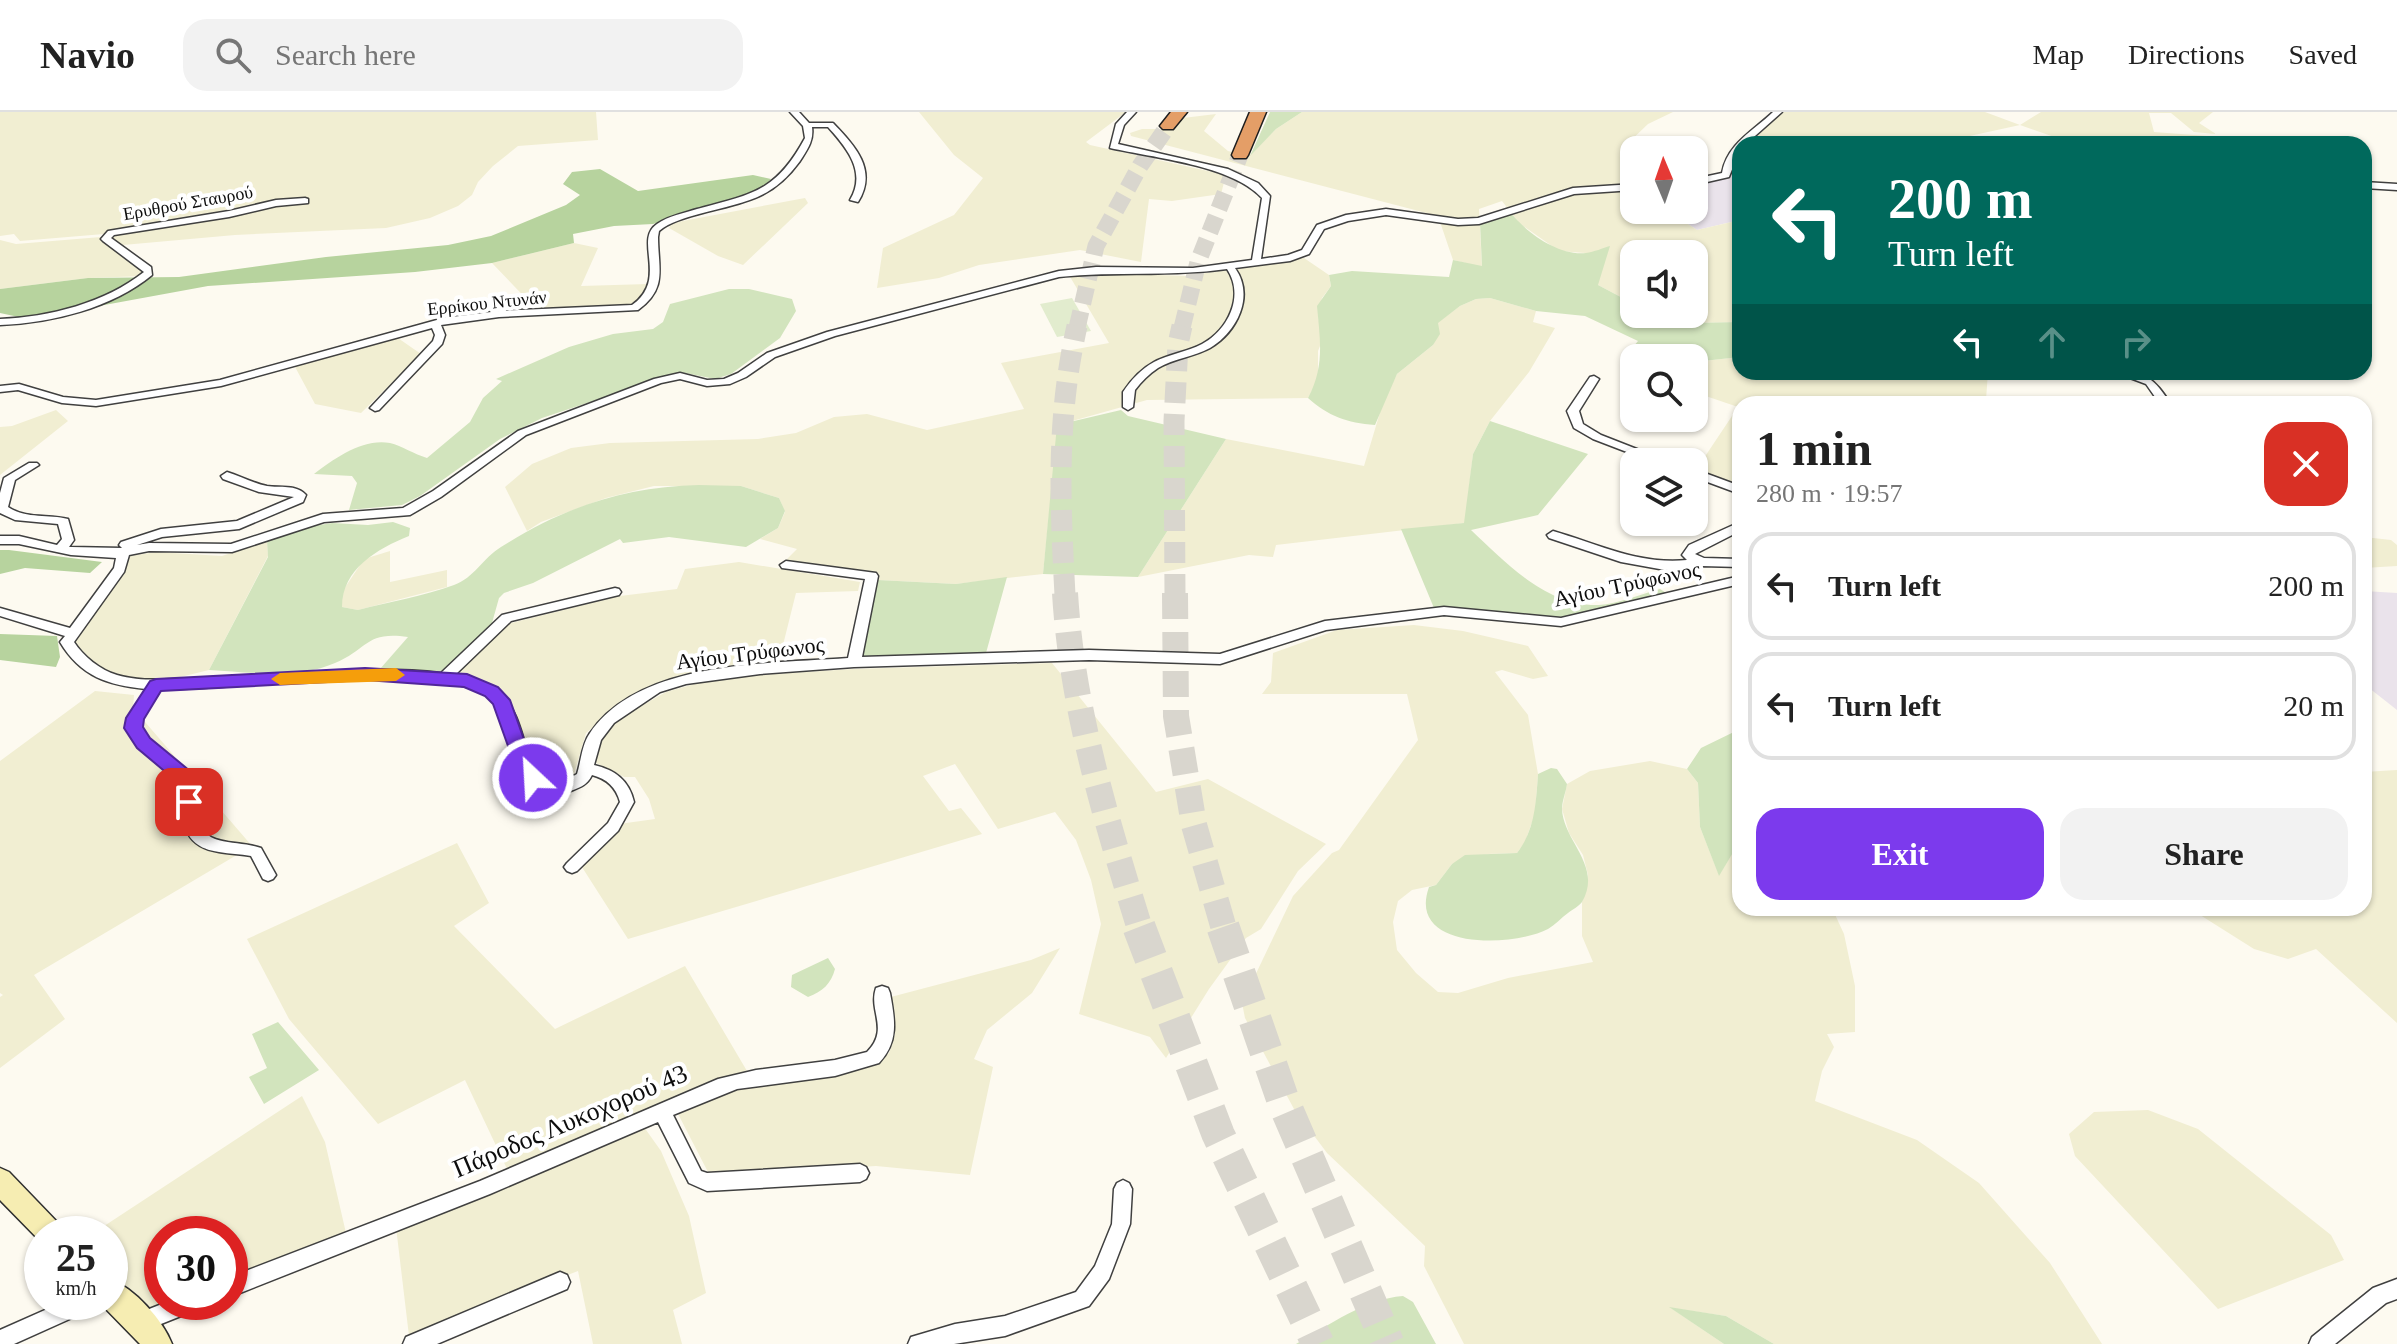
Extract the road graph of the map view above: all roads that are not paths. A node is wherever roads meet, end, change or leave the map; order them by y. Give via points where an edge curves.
1 (794, 112) edge
2 (1132, 112) edge
3 (1179, 112) edge
4 (1258, 112) edge
5 (1778, 112) edge
6 (807, 125) junction
7 (1168, 126) tunnel mouth
8 (1749, 136) edge
9 (1732, 153) edge
10 (1240, 155) tunnel mouth
11 (1708, 179) edge
12 (2372, 185) edge
13 (2397, 187) edge
14 (1620, 188) edge
15 (855, 200) dead end
16 (305, 201) dead end
17 (1256, 262) junction
18 (1229, 266) junction
19 (0, 322) edge
20 (435, 323) junction
21 (1594, 379) dead end
22 (2144, 380) edge
23 (0, 389) edge
24 (2160, 396) edge
25 (1128, 407) dead end
26 (375, 408) dead end
27 (1626, 448) edge
28 (33, 465) dead end
29 (227, 476) dead end
30 (1708, 478) edge
31 (1732, 487) edge
32 (1732, 530) edge
33 (1553, 535) dead end
34 (0, 540) edge
35 (60, 549) junction
36 (116, 553) junction
37 (1702, 562) junction
38 (1732, 563) edge
39 (786, 565) dead end
40 (1732, 582) edge
41 (615, 592) dead end
42 (0, 612) edge
43 (71, 633) junction
44 (854, 662) junction
45 (444, 678) junction
46 (156, 685) junction
47 (587, 769) junction
48 (572, 867) dead end
49 (268, 875) dead end
50 (882, 993) dead end
51 (661, 1110) junction
52 (860, 1173) dead end
53 (0, 1181) edge
54 (1123, 1189) dead end
55 (34, 1216) edge
56 (248, 1280) edge
57 (560, 1282) dead end
58 (2397, 1289) edge
59 (128, 1311) edge
60 (45, 1320) edge
61 (167, 1320) edge
62 (149, 1333) edge
63 (0, 1340) edge
64 (413, 1344) edge
65 (918, 1344) edge
66 (2319, 1344) edge

1 - 6 street
2 - 17 street via 1120,124 1113,146 1225,171 1263,191 1267,198
3 - 7 highway
4 - 10 highway
5 - 8 street
6 - 15 street via 830,125 846,141 863,172 862,191
6 - 20 street, Ερρίκου Ντυνάν via 805,146 765,191 656,228 655,280 638,306
9 - 11 street via 1726,175
12 - 13 street
14 - 17 street via 1573,191 1475,221 1393,212 1355,216 1320,227 1297,257
16 - 19 street, Ερυθρού Σταυρού via 111,233 106,239 148,269 142,280 38,320
17 - 18 street
18 - 25 street via 1241,292 1230,321 1210,343 1148,370 1128,392
18 - 36 street via 1073,271 870,321 771,355 726,382 668,378 534,427 406,512 334,516 232,548 153,547
20 - 23 street, Ερρίκου Ντυνάν via 195,388 89,404 19,387
20 - 26 street via 438,342
21 - 27 street via 1572,417 1597,437
22 - 24 street
28 - 35 street via 10,478 2,508 13,516 64,522 68,540
29 - 36 street via 263,489 296,492 299,499 239,525 144,536
30 - 31 street
32 - 37 street via 1693,548 1688,555
33 - 37 street via 1652,564
34 - 35 street via 34,541
35 - 36 street
36 - 43 street via 123,558 122,566
37 - 38 street
39 - 44 street via 872,576
40 - 44 street, Αγίου Τρύφωνος via 1561,622 1444,611 1325,626 1220,659 1089,655
41 - 45 street via 507,618
42 - 43 street
43 - 46 street via 69,648 93,669 115,680
44 - 47 street, Αγίου Τρύφωνος via 730,672 663,685 600,727
45 - 46 street via 365,674
45 - 47 street via 472,682 497,696 524,765 543,785 571,786
46 - 49 street via 133,728 186,780 193,832 209,845 256,852
47 - 48 street via 614,778 627,802 613,827
50 - 51 street, Πάροδος Λυκοχορού 43 via 888,1034 873,1058 743,1078
51 - 52 street via 695,1177 707,1182
51 - 56 street, Πάροδος Λυκοχορού 43 via 484,1188
53 - 55 street
54 - 65 street via 1121,1224 1102,1272 1082,1299 1005,1326
57 - 64 street
58 - 66 street via 2380,1295
59 - 62 street
60 - 63 street
61 - 62 street

